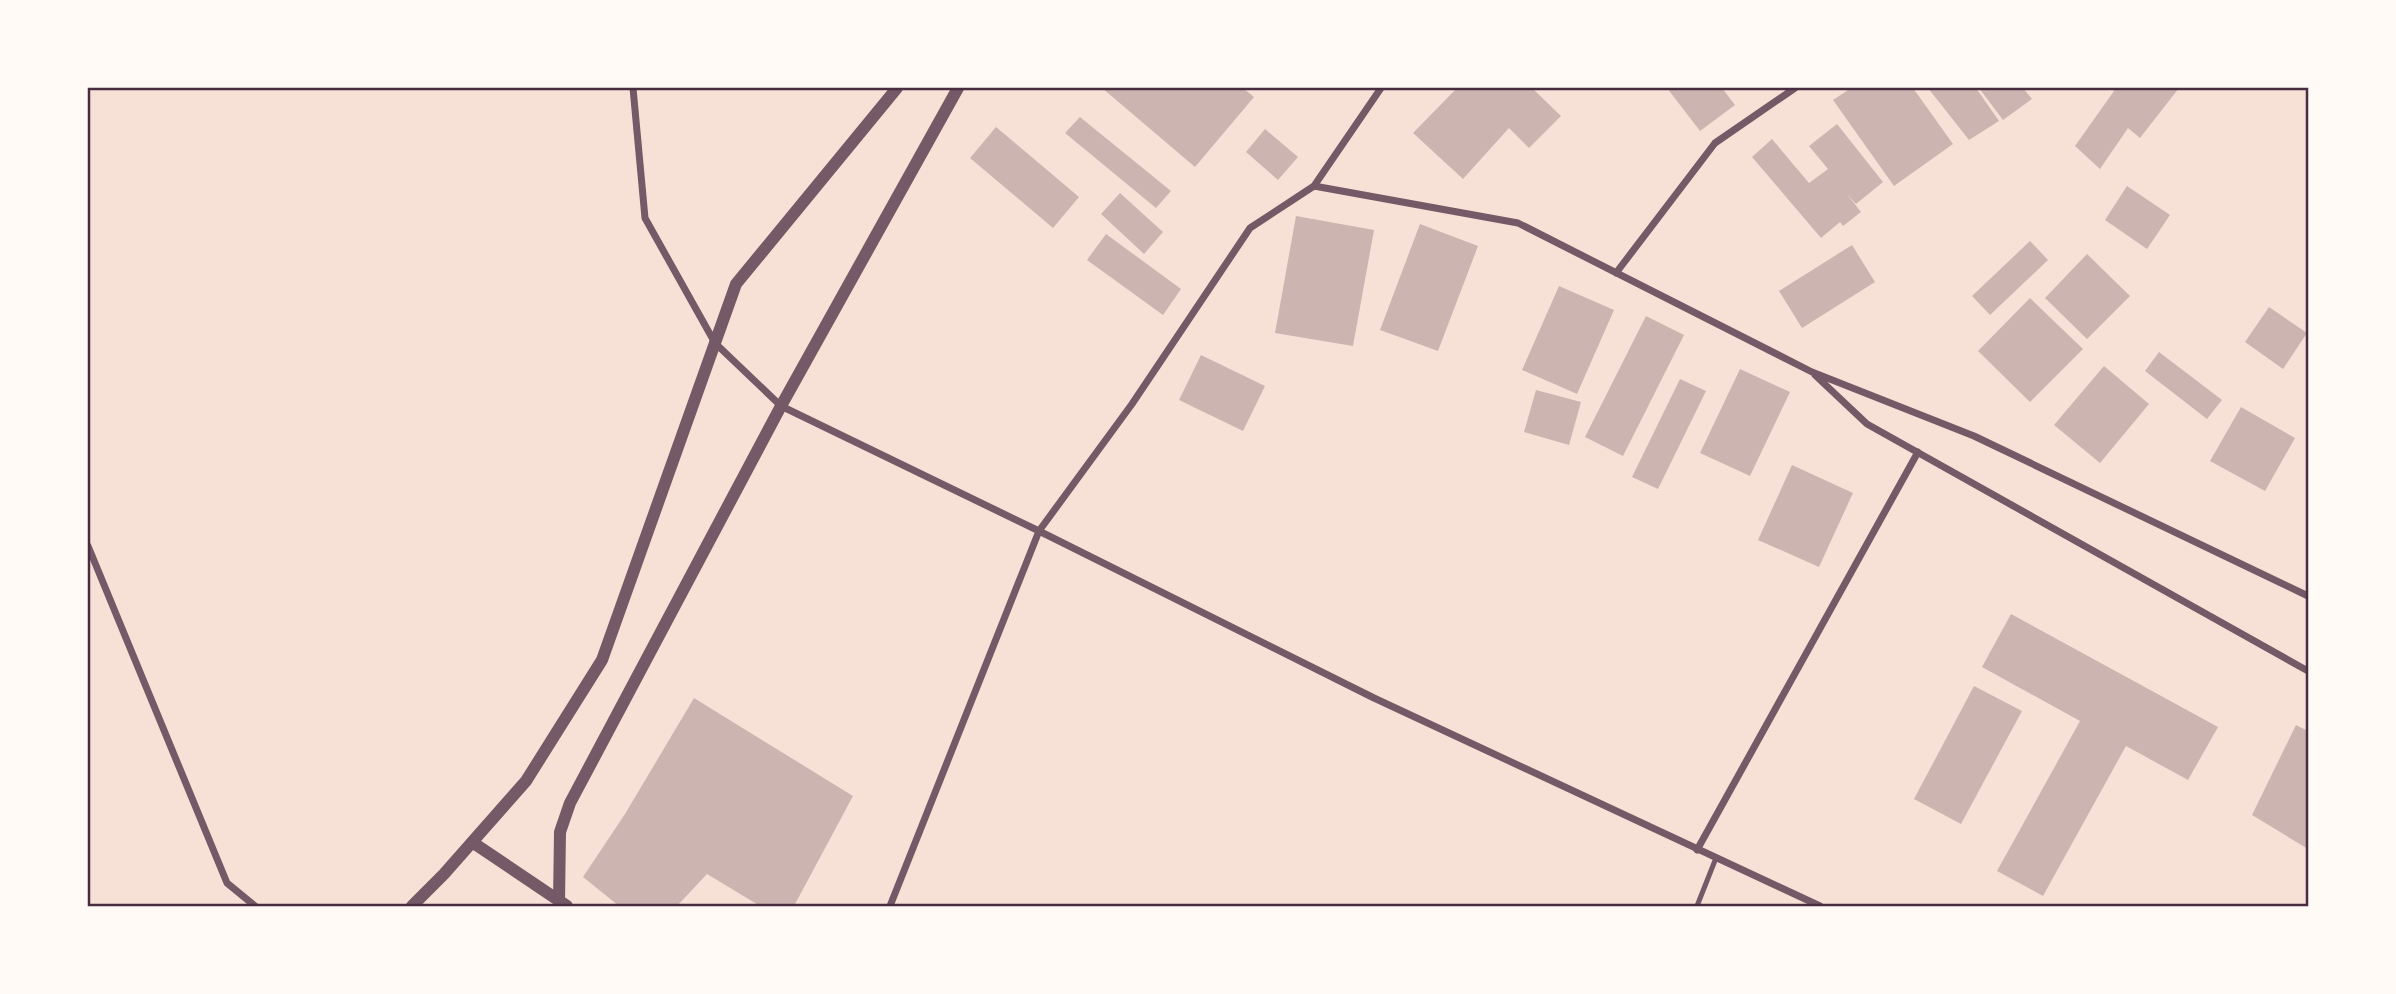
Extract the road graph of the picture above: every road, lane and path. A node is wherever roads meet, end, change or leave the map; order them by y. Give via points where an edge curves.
1 (633, 88) edge
2 (897, 88) edge
3 (958, 88) edge
4 (1381, 88) edge
5 (1795, 88) edge
6 (1314, 187) junction
7 (1616, 273) junction
8 (715, 343) junction
9 (1812, 372) junction
10 (780, 406) junction
11 (1918, 452) junction
12 (1039, 531) junction
13 (88, 546) edge
14 (2308, 596) edge
15 (2308, 671) edge
16 (472, 842) junction
17 (1697, 850) junction
18 (1716, 858) junction
19 (418, 904) edge
20 (563, 904) edge
21 (255, 906) edge
22 (890, 906) edge
23 (1697, 906) edge
24 (1820, 906) edge

1 - 8 street via 645,218
2 - 8 street via 736,284
3 - 10 street
4 - 6 street
5 - 7 street via 1715,142
6 - 7 street via 1518,223
6 - 12 street via 1250,228 1132,404
7 - 9 street
8 - 10 street
8 - 16 street via 602,660 526,781
9 - 11 street via 1867,424
9 - 14 street via 1974,436
10 - 12 street
10 - 20 street via 570,803 560,832
11 - 15 street
11 - 17 street
12 - 17 street via 1374,698
12 - 22 street
13 - 21 street via 227,883
16 - 19 street
16 - 20 street
17 - 18 street
18 - 23 lane
18 - 24 street

